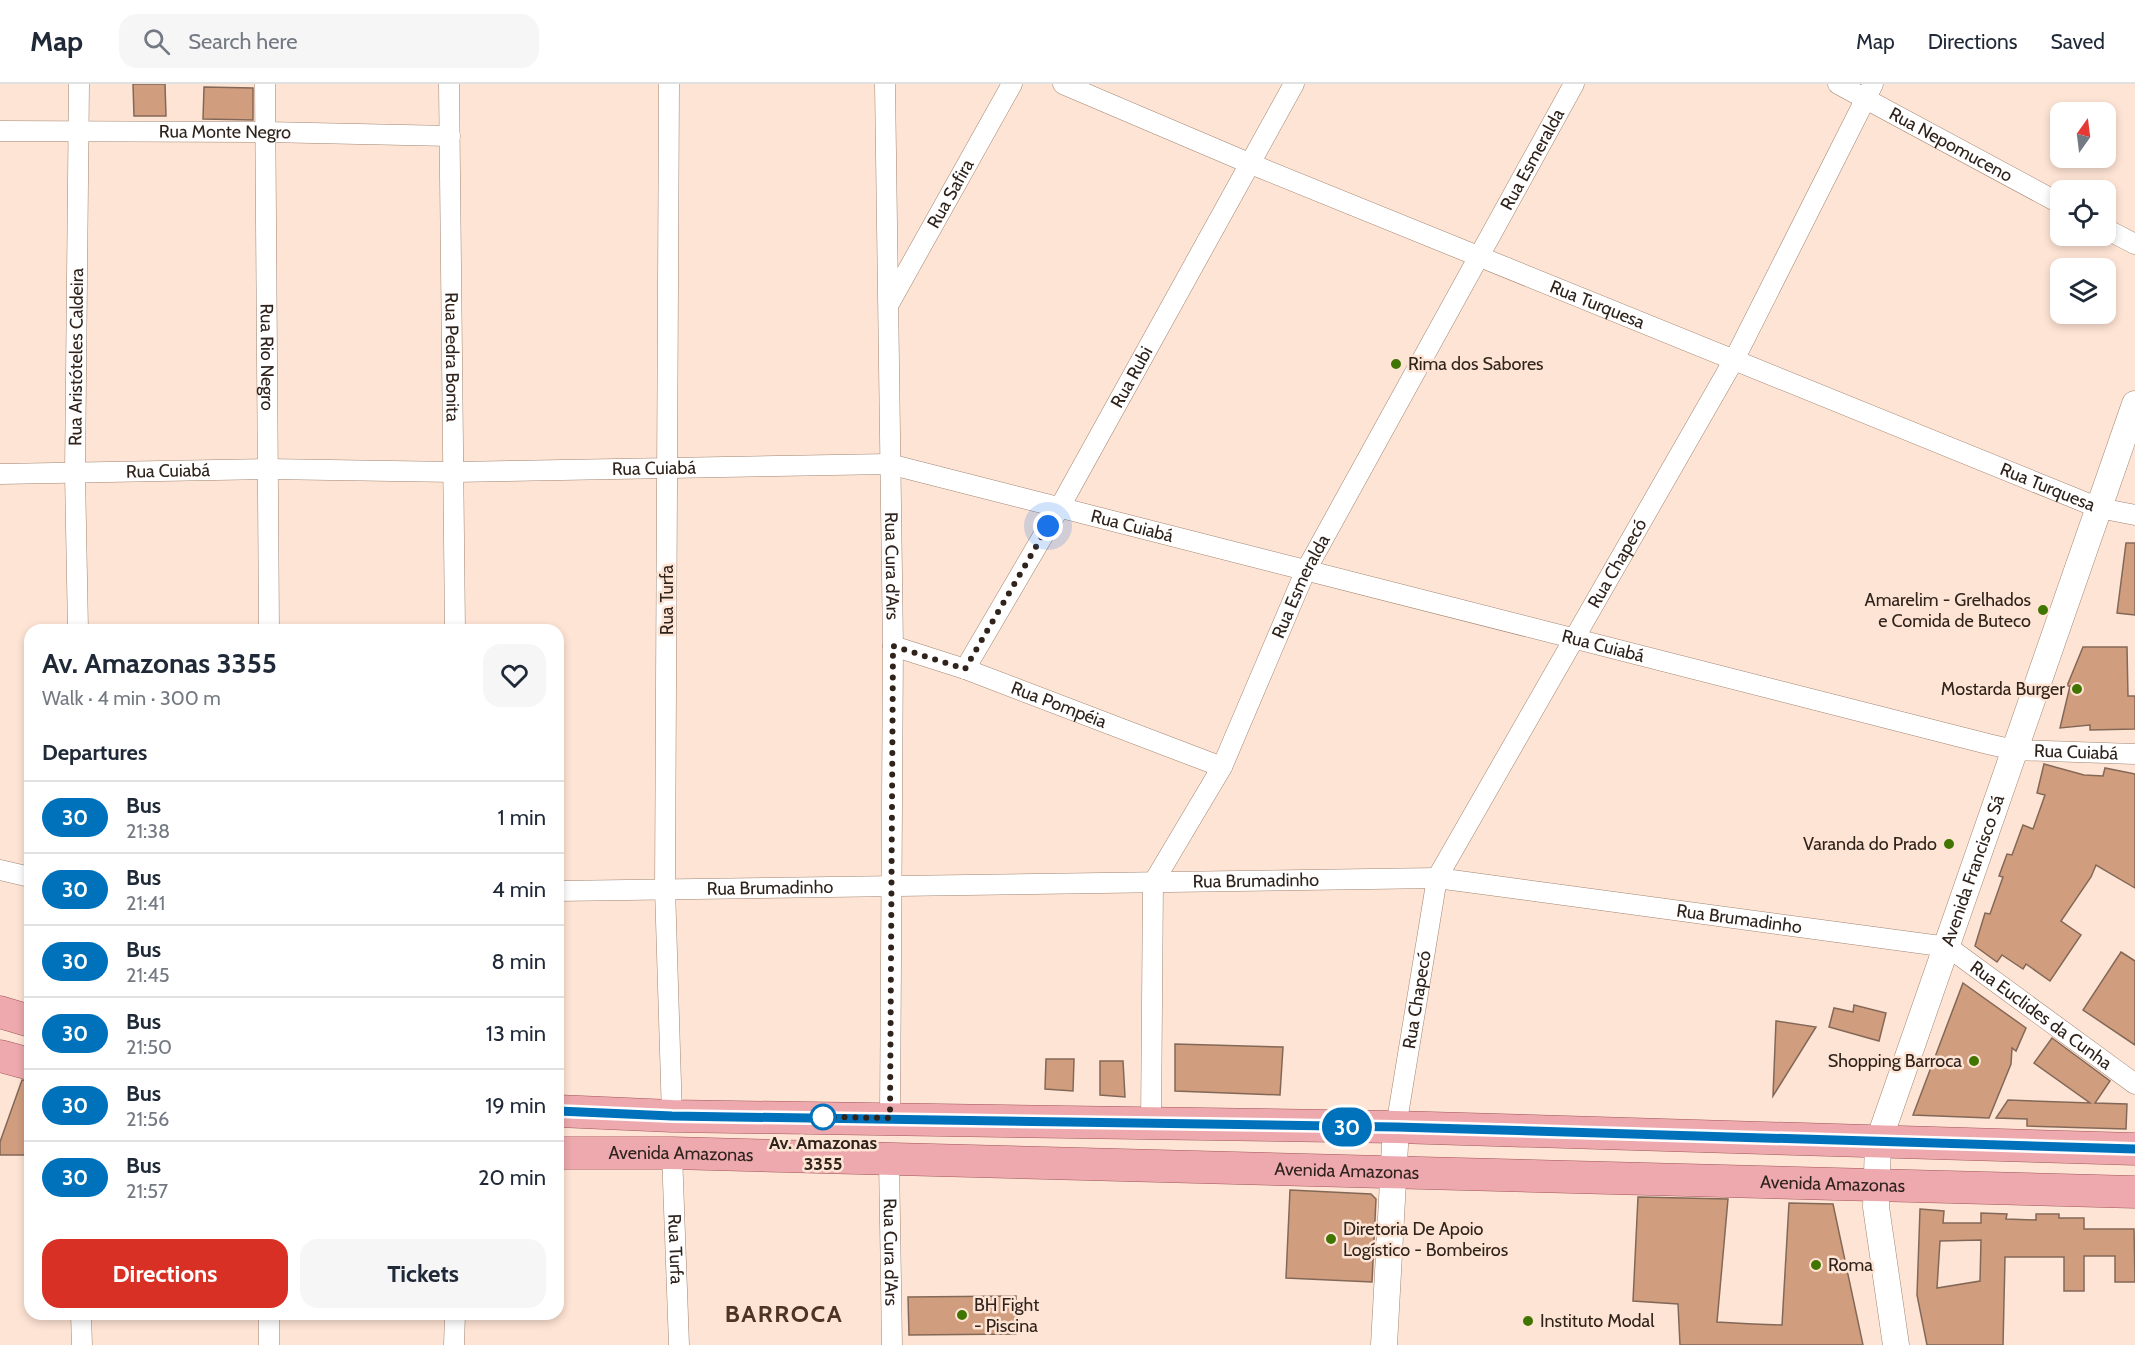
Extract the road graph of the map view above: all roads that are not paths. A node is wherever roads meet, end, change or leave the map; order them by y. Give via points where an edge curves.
1 (79, 84) edge
2 (265, 84) edge
3 (449, 84) edge
4 (669, 84) edge
5 (885, 84) edge
6 (1012, 84) edge
7 (1063, 84) edge
8 (1294, 84) edge
9 (1574, 84) edge
10 (1838, 84) edge
11 (1869, 91) edge
12 (80, 130) junction
13 (0, 131) edge
14 (266, 132) junction
15 (450, 136) junction
16 (1251, 164) junction
17 (2050, 198) edge
18 (2116, 234) edge
19 (2135, 244) edge
20 (1480, 256) junction
21 (890, 302) junction
22 (1735, 358) junction
23 (2135, 405) edge
24 (889, 464) junction
25 (669, 466) junction
26 (268, 469) junction
27 (454, 472) junction
28 (0, 474) edge
29 (75, 474) junction
30 (1060, 506) junction
31 (2098, 508) junction
32 (2135, 515) edge
33 (1305, 572) junction
34 (78, 624) edge
35 (269, 624) edge
36 (455, 624) edge
37 (1574, 638) junction
38 (893, 646) junction
39 (965, 669) junction
40 (2014, 750) junction
41 (2135, 754) edge
42 (1222, 767) junction
43 (0, 870) edge
44 (24, 876) edge
45 (1437, 878) junction
46 (1153, 883) junction
47 (891, 885) junction
48 (665, 888) junction
49 (564, 891) edge
50 (1948, 947) junction
51 (0, 1012) edge
52 (24, 1019) edge
53 (0, 1056) edge
54 (24, 1062) edge
55 (2135, 1084) edge
56 (564, 1111) edge
57 (672, 1116) junction
58 (890, 1118) junction
59 (1151, 1124) junction
60 (1396, 1127) junction
61 (1878, 1143) junction
62 (2135, 1149) edge
63 (564, 1153) edge
64 (672, 1153) junction
65 (889, 1159) junction
66 (1393, 1173) junction
67 (1875, 1184) junction
68 (2135, 1191) edge
69 (81, 1320) edge
70 (269, 1320) edge
71 (455, 1320) edge
72 (82, 1345) edge
73 (269, 1345) edge
74 (454, 1345) edge
75 (679, 1345) edge
76 (892, 1345) edge
77 (1384, 1345) edge
78 (1896, 1345) edge

1 - 12 street, Rua Aristóteles Caldeira
2 - 14 street, Rua Rio Negro
3 - 15 street, Rua Pedra Bonita
4 - 25 street, Rua Turfa
5 - 21 street, Rua Cura d'Ars
6 - 21 street, Rua Safira
7 - 16 street, Rua Turquesa
8 - 16 street, Rua Rubi
9 - 20 street, Rua Esmeralda
10 - 11 street, Rua Nepomuceno
11 - 17 street, Rua Nepomuceno
11 - 22 street, Rua Chapecó
12 - 13 street, Rua Monte Negro
12 - 14 street, Rua Monte Negro
12 - 29 street, Rua Aristóteles Caldeira
14 - 15 street, Rua Monte Negro
14 - 26 street, Rua Rio Negro
15 - 27 street, Rua Pedra Bonita
16 - 20 street, Rua Turquesa
16 - 30 street, Rua Rubi
18 - 19 street
20 - 22 street, Rua Turquesa
20 - 33 street, Rua Esmeralda
21 - 24 street, Rua Cura d'Ars
22 - 31 street, Rua Turquesa
22 - 37 street, Rua Chapecó
23 - 31 street, Avenida Francisco Sá
24 - 25 street, Rua Cuiabá
24 - 30 street, Rua Cuiabá
24 - 38 street, Rua Cura d'Ars
25 - 27 street, Rua Cuiabá
25 - 48 street, Rua Turfa
26 - 27 street, Rua Cuiabá
26 - 29 street, Rua Cuiabá
26 - 35 street, Rua Rio Negro
27 - 36 street, Rua Pedra Bonita
28 - 29 street, Rua Cuiabá
29 - 34 street, Rua Aristóteles Caldeira
30 - 33 street, Rua Cuiabá
30 - 39 street, Rua Rubi
31 - 32 street, Rua Turquesa
31 - 40 street, Avenida Francisco Sá
33 - 37 street, Rua Cuiabá
33 - 42 street, Rua Esmeralda
37 - 40 street, Rua Cuiabá
37 - 45 street, Rua Chapecó
38 - 39 street, Rua Pompéia
38 - 47 street, Rua Cura d'Ars
39 - 42 street, Rua Pompéia
40 - 41 street, Rua Cuiabá
40 - 50 street, Avenida Francisco Sá
42 - 46 street, Rua Esmeralda
43 - 44 street
45 - 46 street, Rua Brumadinho
45 - 50 street, Rua Brumadinho
45 - 60 street, Rua Chapecó
46 - 47 street, Rua Brumadinho
46 - 59 street
47 - 48 street, Rua Brumadinho
47 - 58 street, Rua Cura d'Ars
48 - 49 street, Rua Brumadinho
48 - 57 street, Rua Turfa
50 - 55 street, Rua Euclides da Cunha
50 - 61 street, Avenida Francisco Sá
51 - 52 main road
53 - 54 main road
56 - 57 main road
57 - 58 main road
58 - 59 main road
59 - 60 main road
60 - 61 main road
60 - 66 street
61 - 62 main road
61 - 67 street, Avenida Francisco Sá
63 - 64 main road, Avenida Amazonas
64 - 65 main road, Avenida Amazonas
64 - 75 street, Rua Turfa
65 - 66 main road, Avenida Amazonas
65 - 76 street, Rua Cura d'Ars
66 - 67 main road, Avenida Amazonas
66 - 77 street
67 - 68 main road, Avenida Amazonas
67 - 78 street, Avenida Francisco Sá
69 - 72 street
70 - 73 street
71 - 74 street

